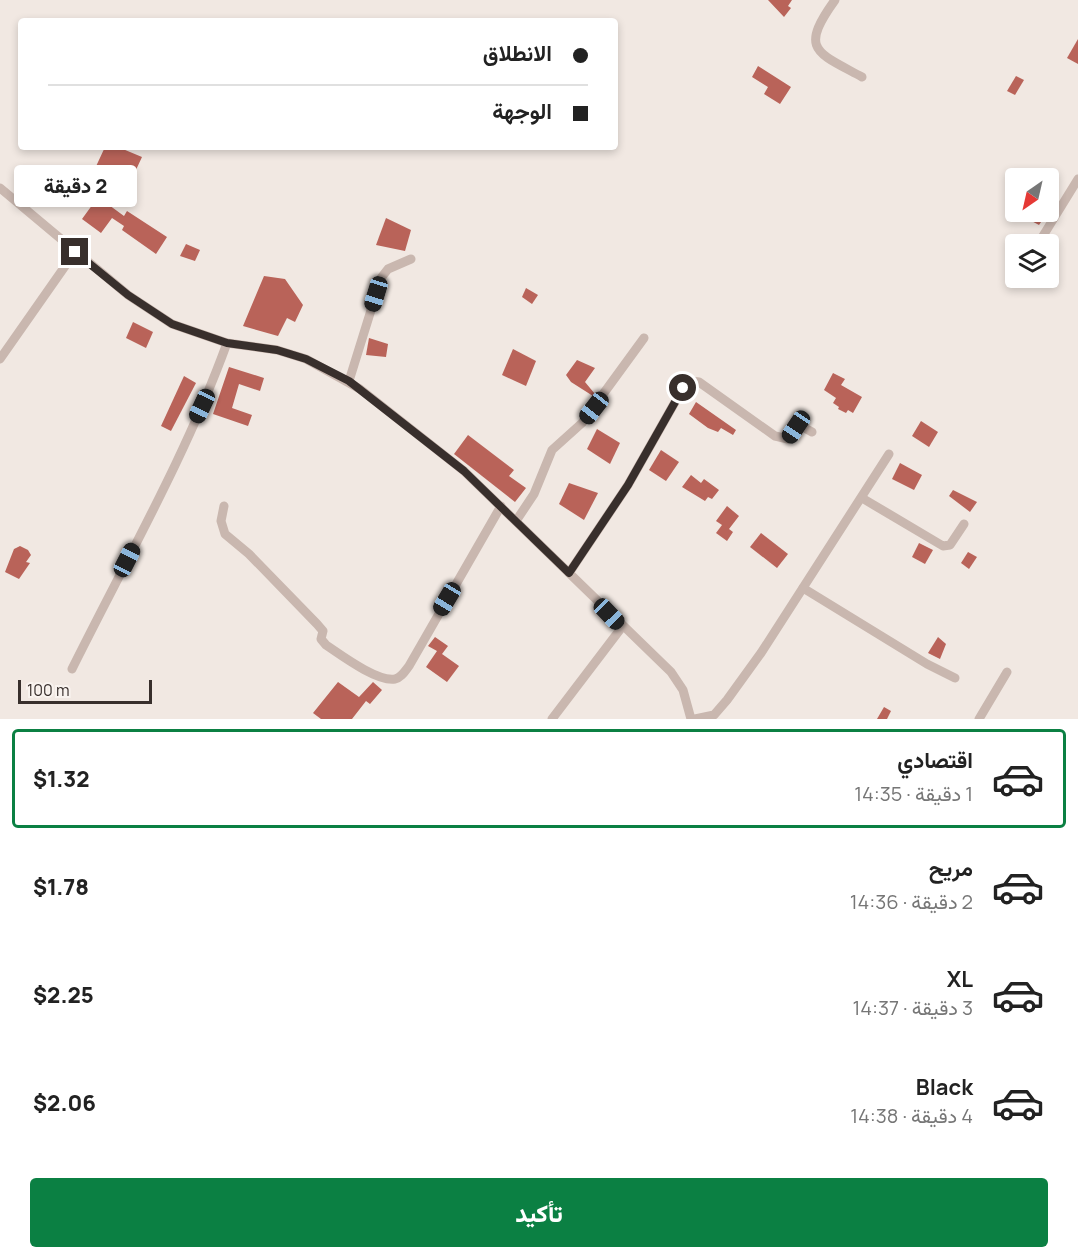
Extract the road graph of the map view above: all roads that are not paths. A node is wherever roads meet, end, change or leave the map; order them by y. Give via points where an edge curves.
1 (835, 0) edge
2 (862, 77) dead end
3 (1078, 179) edge
4 (0, 188) edge
5 (1044, 234) edge
6 (75, 252) junction
7 (411, 259) dead end
8 (644, 338) dead end
9 (227, 343) junction
10 (0, 358) edge
11 (349, 381) junction
12 (812, 432) dead end
13 (889, 454) dead end
14 (862, 498) junction
15 (224, 506) dead end
16 (501, 506) junction
17 (516, 521) junction
18 (964, 524) dead end
19 (569, 573) junction
20 (803, 588) junction
21 (622, 627) junction
22 (72, 669) dead end
23 (1007, 672) dead end
24 (955, 678) dead end
25 (710, 718) edge
26 (552, 719) edge
27 (693, 719) edge
28 (979, 719) edge

1 - 2 street via 818,24 814,40 826,57
3 - 5 street
4 - 6 street
6 - 9 street via 172,324
6 - 10 street
7 - 11 street via 388,270 381,278
8 - 17 street via 582,423 552,450 534,494
9 - 11 street via 277,350 306,359
9 - 22 street via 183,447
11 - 16 street via 464,471
12 - 19 street via 801,426 788,439 775,436 699,382 691,381
13 - 14 street
14 - 18 street via 943,546 950,545
14 - 20 street
15 - 16 street via 220,521 225,534 317,624 326,645 372,674 394,680 408,666
16 - 17 street
17 - 19 street
19 - 21 street
20 - 24 street
20 - 25 street via 723,706
21 - 26 street
21 - 27 street via 671,672 683,690
23 - 28 street
25 - 27 street

